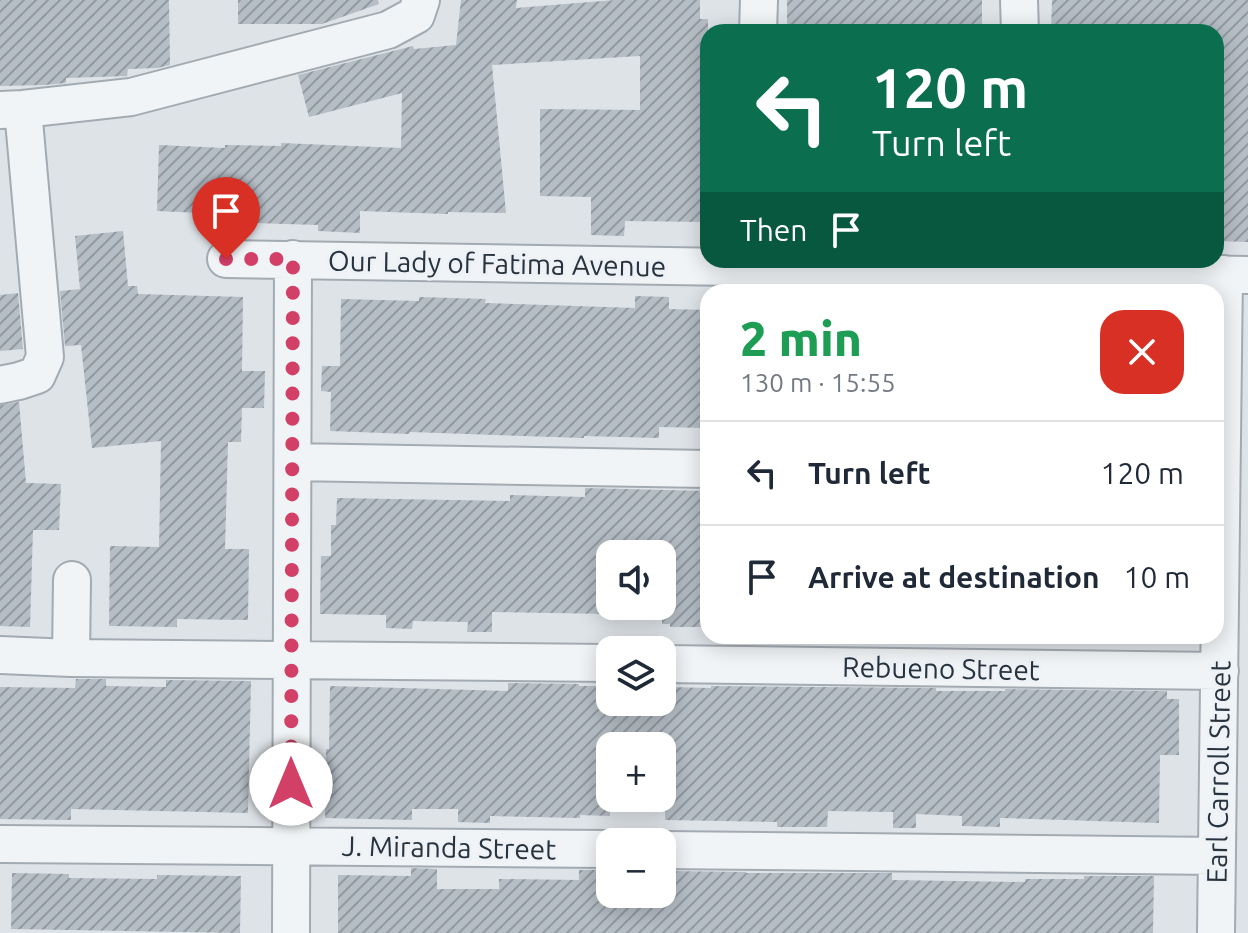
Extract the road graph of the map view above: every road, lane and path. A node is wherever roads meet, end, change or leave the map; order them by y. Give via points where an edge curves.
1 (421, 0) edge
2 (759, 0) edge
3 (1019, 0) edge
4 (758, 24) edge
5 (1020, 24) edge
6 (12, 110) edge
7 (226, 259) dead end
8 (293, 259) junction
9 (700, 263) edge
10 (1075, 268) edge
11 (1236, 274) edge
12 (0, 385) edge
13 (1224, 419) edge
14 (293, 462) junction
15 (700, 469) edge
16 (72, 580) dead end
17 (1220, 644) edge
18 (0, 655) edge
19 (71, 658) junction
20 (292, 659) junction
21 (596, 663) edge
22 (676, 664) edge
23 (1220, 671) junction
24 (0, 844) edge
25 (291, 846) junction
26 (596, 849) edge
27 (676, 850) edge
28 (1217, 856) junction
29 (291, 933) edge
30 (1216, 933) edge

1 - 6 street via 416,15 363,37 131,97
2 - 4 street
3 - 5 street
6 - 12 street via 45,357 37,375
7 - 8 street, Our Lady of Fatima Avenue
8 - 9 street, Our Lady of Fatima Avenue
8 - 14 street
10 - 11 street, Our Lady of Fatima Avenue
11 - 13 street, Earl Carroll Street
14 - 15 street
14 - 20 street
16 - 19 street
17 - 23 street, Earl Carroll Street
18 - 19 street
19 - 20 street
20 - 21 street
20 - 25 street
22 - 23 street, Rebueno Street
23 - 28 street, Earl Carroll Street
24 - 25 street, J. Miranda Street
25 - 26 street, J. Miranda Street
25 - 29 street
27 - 28 street
28 - 30 street, Earl Carroll Street

